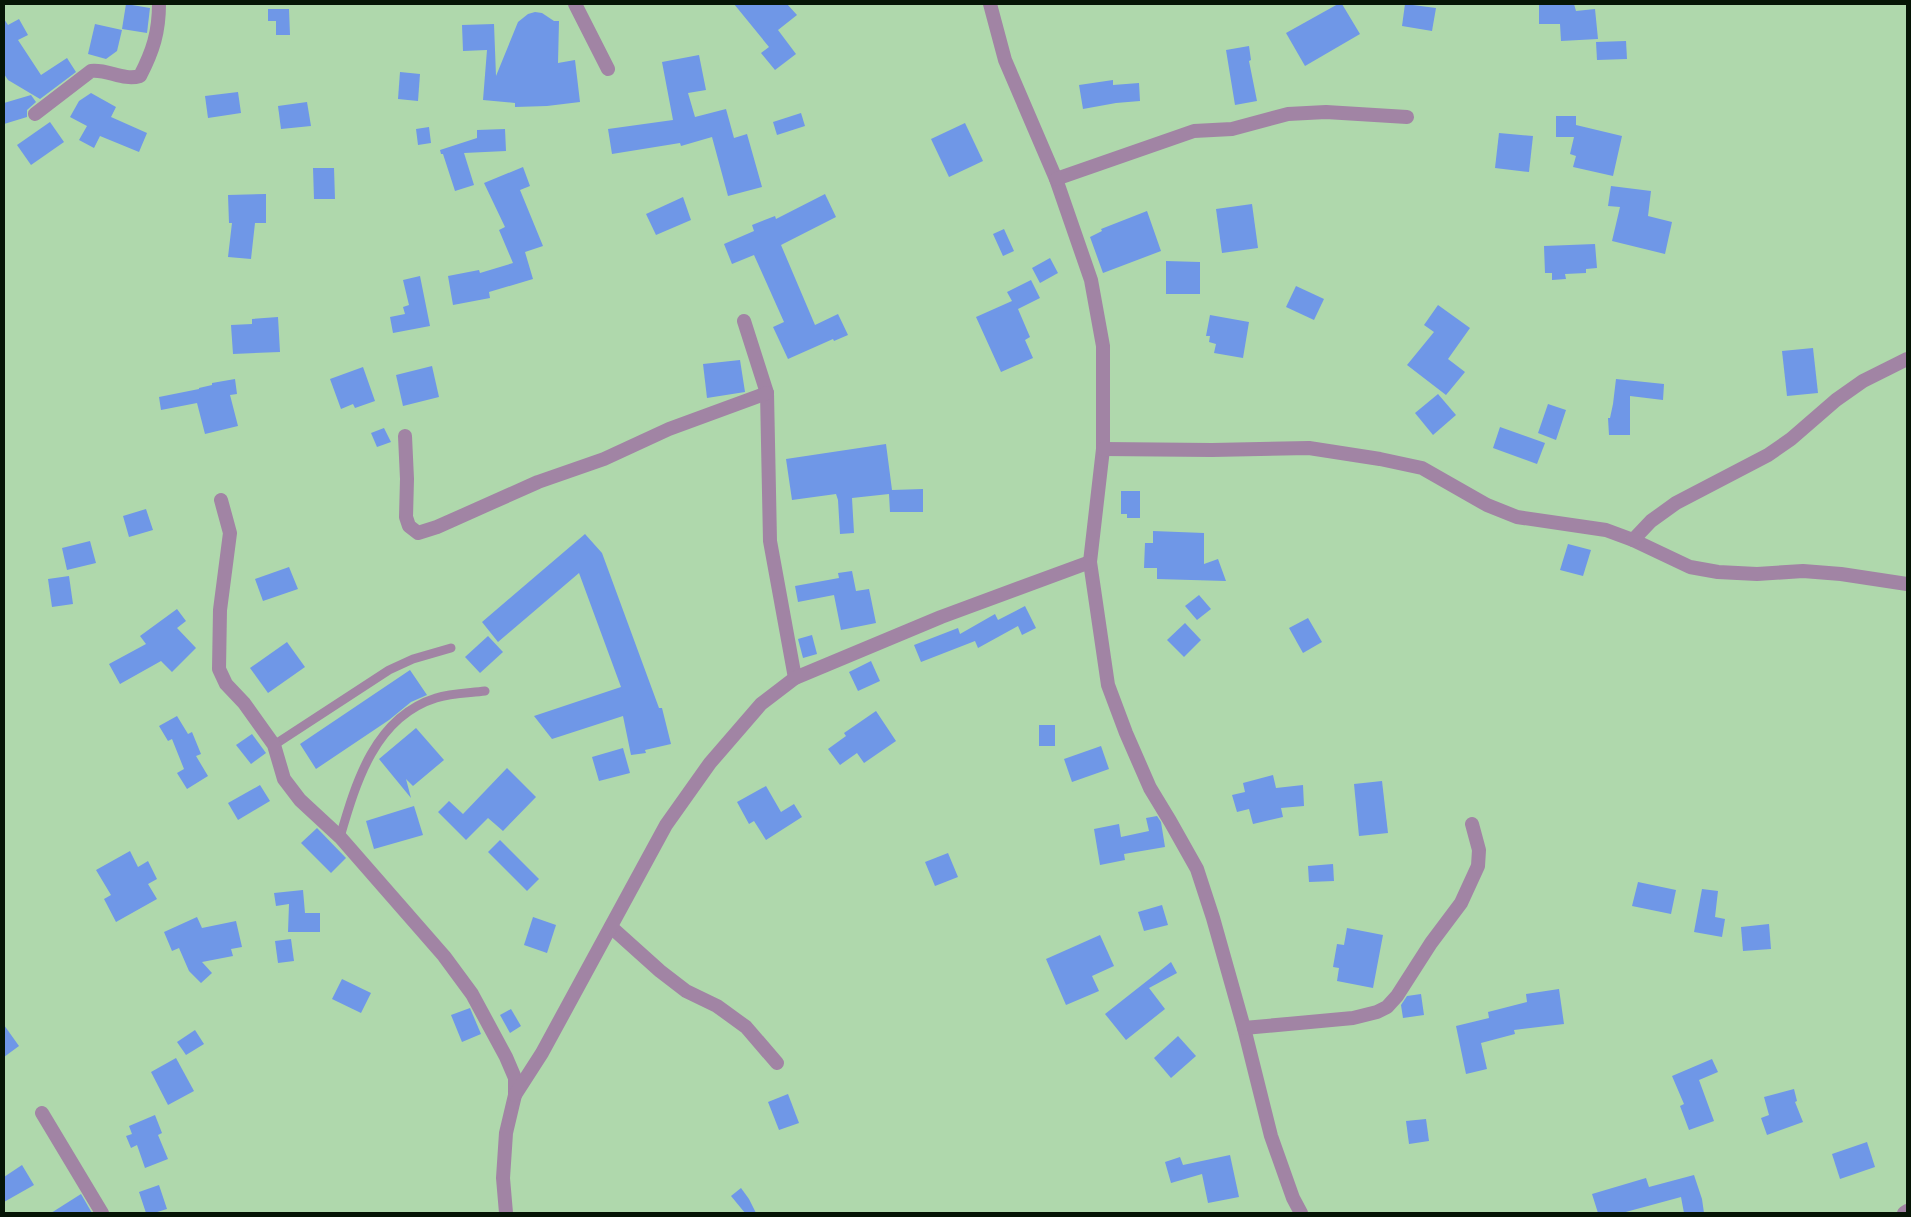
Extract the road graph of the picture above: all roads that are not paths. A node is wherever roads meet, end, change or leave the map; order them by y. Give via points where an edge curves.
1 (159, 4) edge
2 (575, 4) edge
3 (990, 4) edge
4 (608, 69) dead end
5 (35, 114) dead end
6 (1407, 117) dead end
7 (1056, 179) junction
8 (744, 321) dead end
9 (1907, 359) edge
10 (767, 393) junction
11 (404, 436) dead end
12 (1102, 449) junction
13 (221, 500) dead end
14 (1633, 540) junction
15 (1090, 562) junction
16 (1907, 584) edge
17 (451, 648) dead end
18 (795, 678) junction
19 (485, 691) dead end
20 (274, 745) junction
21 (1472, 824) dead end
22 (340, 837) junction
23 (610, 928) junction
24 (1244, 1028) junction
25 (777, 1063) dead end
26 (515, 1095) junction
27 (42, 1113) dead end
28 (102, 1213) edge
29 (506, 1213) edge
30 (1301, 1213) edge

1 - 5 street via 159,21 151,55 140,76 134,78 91,71
2 - 4 street
3 - 7 street via 1005,60
6 - 7 street via 1326,112 1288,114 1232,129 1194,131
7 - 12 street via 1091,280 1103,346
8 - 10 street
9 - 14 street via 1856,386 1768,455 1676,503 1651,521
10 - 11 street via 669,429 604,459 538,482 418,533 409,526 406,517
10 - 18 street via 770,541
12 - 14 street via 1309,448 1380,459 1422,468 1487,505 1517,517 1606,530
12 - 15 street
13 - 20 street via 230,533 220,610 219,669 226,684
14 - 16 street via 1690,567 1718,572 1841,574
15 - 18 street via 942,617
15 - 24 street via 1108,685 1150,788 1197,869
17 - 20 lane via 389,670
18 - 23 street via 761,704 710,763 666,825
19 - 22 lane via 437,698 416,706 392,725 370,753 353,792
20 - 22 street via 284,779 300,800
21 - 24 street via 1479,850 1478,866 1468,888 1461,903 1387,1007 1353,1018
22 - 26 street via 444,956 472,994 515,1078
23 - 25 street via 680,986 717,1006 746,1027
23 - 26 street via 542,1053
24 - 30 street via 1271,1136
26 - 29 street via 506,1134 503,1178
27 - 28 street

